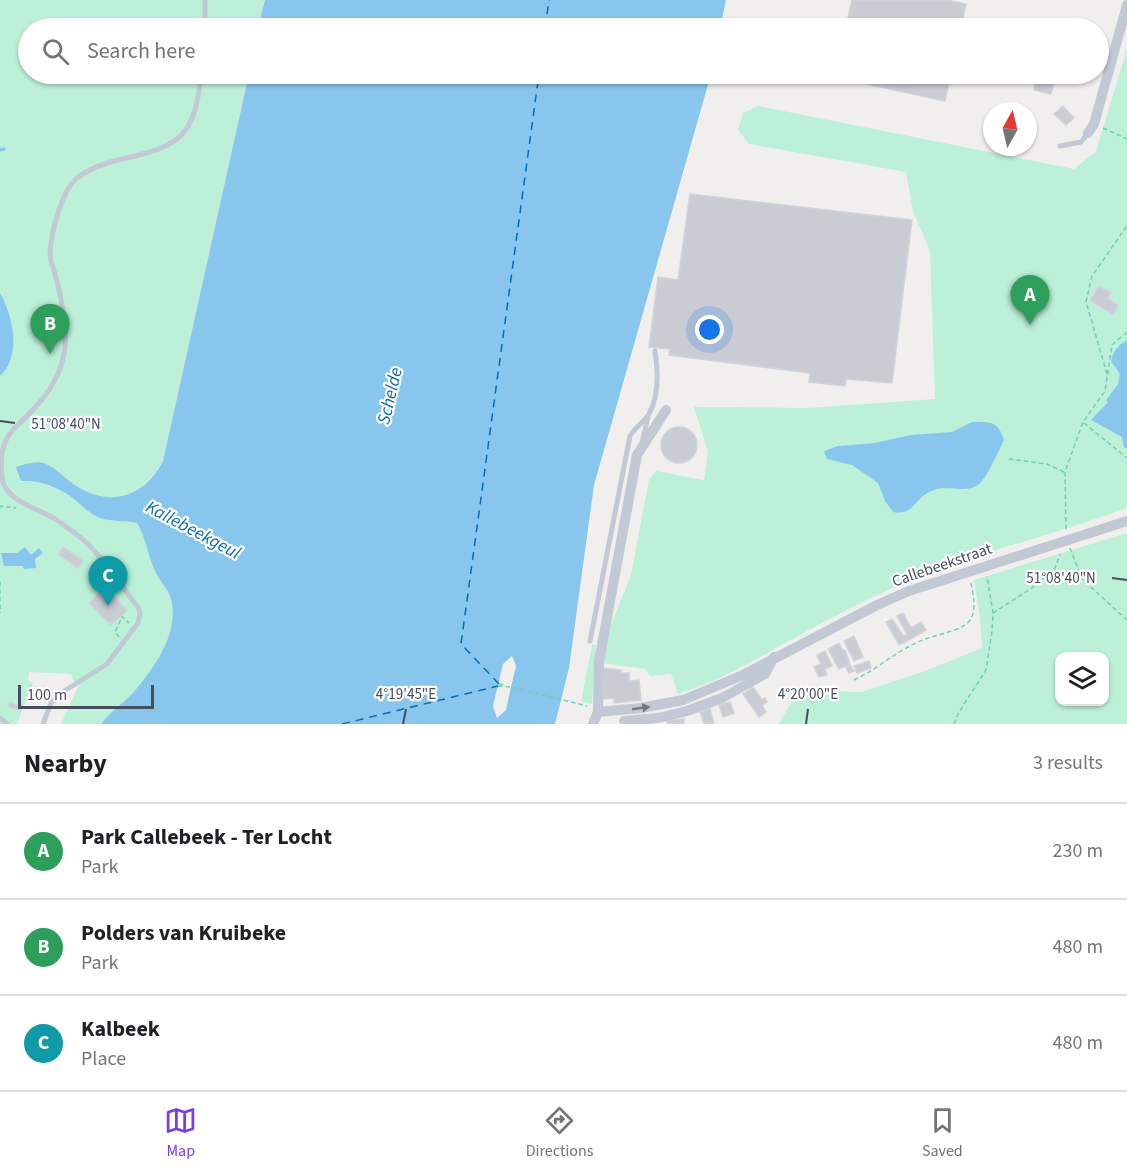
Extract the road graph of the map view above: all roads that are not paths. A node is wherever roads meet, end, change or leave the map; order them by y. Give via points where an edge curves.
1 (205, 0) edge
2 (1127, 5) edge
3 (205, 18) edge
4 (1109, 67) edge
5 (200, 84) edge
6 (1104, 84) edge
7 (1091, 129) joint
8 (1060, 146) dead end
9 (655, 351) dead end
10 (666, 410) dead end
11 (649, 414) junction
12 (642, 444) junction
13 (1127, 520) edge
14 (590, 641) dead end
15 (774, 657) junction
16 (598, 712) junction
17 (0, 718) edge
18 (624, 721) dead end
19 (7, 724) edge
20 (43, 724) edge
21 (593, 724) edge

1 - 3 lane
2 - 4 street
5 - 20 lane via 195,114 176,141 87,171 68,187 51,237 50,257 64,311 62,362 42,399 9,435 0,470 10,494 32,509 47,513 86,543 140,614 138,623 107,664 56,698
6 - 7 street
7 - 8 lane via 1081,142
9 - 11 lane via 658,368
10 - 12 street
11 - 12 lane
11 - 14 lane via 630,436
12 - 16 street via 632,478 599,662
13 - 15 street, Callebeekstraat via 909,591
16 -> 15 street, Callebeekstraat via 683,700 743,675
15 - 18 street, Callebeekstraat via 765,674 722,698 658,718
16 - 21 street
17 - 19 lane

